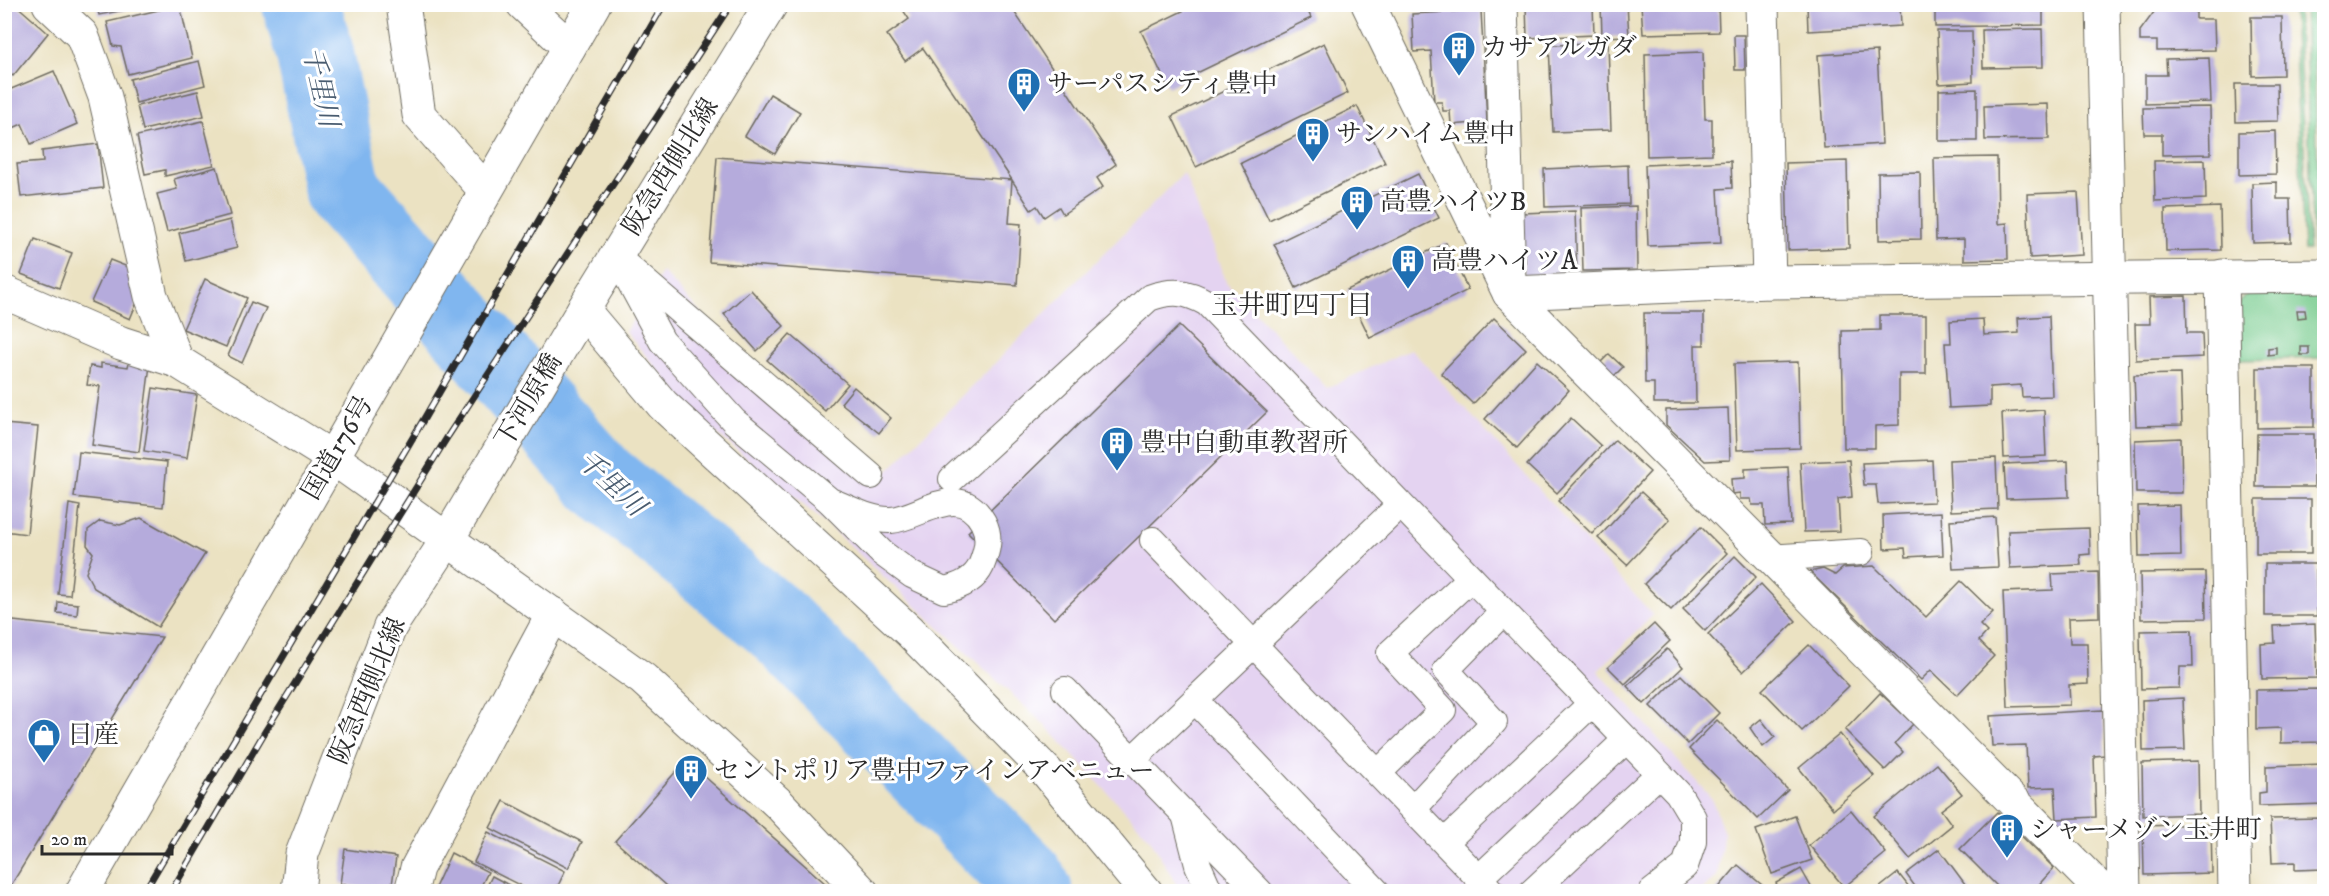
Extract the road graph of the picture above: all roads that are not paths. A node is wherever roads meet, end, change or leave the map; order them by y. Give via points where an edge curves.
1 (403, 4) edge
2 (523, 4) edge
3 (594, 4) edge
4 (771, 4) edge
5 (1368, 4) edge
6 (1501, 4) edge
7 (1762, 4) edge
8 (2103, 4) edge
9 (57, 8) edge
10 (569, 47) junction
11 (481, 199) junction
12 (616, 256) junction
13 (2222, 276) junction
14 (2325, 276) edge
15 (2111, 277) junction
16 (1769, 282) junction
17 (4, 292) edge
18 (1509, 293) junction
19 (577, 320) junction
20 (177, 361) junction
21 (333, 458) junction
22 (487, 472) joint
23 (871, 476) dead end
24 (952, 479) dead end
25 (830, 501) junction
26 (1400, 505) junction
27 (447, 540) junction
28 (1153, 540) dead end
29 (1861, 552) dead end
30 (1770, 558) junction
31 (1471, 578) junction
32 (1503, 612) junction
33 (553, 614) junction
34 (1254, 643) junction
35 (1065, 690) dead end
36 (1195, 700) junction
37 (1591, 704) junction
38 (1626, 740) junction
39 (1132, 760) junction
40 (1378, 773) junction
41 (1659, 774) junction
42 (1413, 809) junction
43 (1185, 814) junction
44 (1445, 842) junction
45 (1485, 885) edge
46 (82, 891) edge
47 (298, 891) edge
48 (411, 891) edge
49 (861, 891) edge
50 (1146, 891) edge
51 (1210, 891) edge
52 (1260, 891) edge
53 (1377, 891) edge
54 (1532, 891) edge
55 (1652, 891) edge
56 (2103, 891) edge
57 (2124, 891) edge
58 (2235, 891) edge

1 - 11 main road via 419,115
2 - 10 main road
3 - 10 main road, 国道176号
4 - 12 main road, 阪急西側北線
5 - 18 main road
6 - 18 main road
7 - 16 main road
8 - 15 main road
9 - 20 main road via 82,35 105,97 151,296
10 - 11 main road, 国道176号
11 - 21 main road, 国道176号
12 - 19 main road, 阪急西側北線
12 - 23 lane
12 - 25 lane via 662,341 734,421
13 - 14 main road
13 - 15 main road
13 - 58 main road
15 - 16 main road
15 - 57 main road
16 - 18 main road
17 - 20 main road via 121,343
18 - 30 main road
19 - 22 main road, 下河原橋
19 - 50 main road via 663,405 909,631 1038,763
20 - 21 main road
21 - 27 main road
21 - 46 main road, 国道176号
22 - 27 main road, 阪急西側北線
24 - 26 lane via 1149,298 1167,291 1190,293 1207,303
25 - 25 lane via 876,519 890,520 939,503 955,502 970,507 987,529 988,543 980,568 970,581 954,588 933,586 882,553
26 - 31 lane
26 - 34 lane
27 - 33 main road
27 - 47 main road, 阪急西側北線 via 390,627 302,854
28 - 34 lane
29 - 30 lane
30 - 56 main road
31 - 32 lane
31 - 40 lane via 1390,654 1443,710
32 - 37 lane
32 - 42 lane via 1446,670 1494,722
33 - 48 main road via 417,868
33 - 49 main road via 643,679 779,804
34 - 36 lane
34 - 40 lane
35 - 39 lane
36 - 39 lane
36 - 53 lane
37 - 38 lane
37 - 44 lane
38 - 41 lane
38 - 45 lane
39 - 43 lane
40 - 42 lane
41 - 54 lane
41 - 55 lane via 1693,818 1693,842 1685,866
42 - 44 lane
43 - 51 lane via 1198,865
43 - 52 lane
44 - 45 lane

